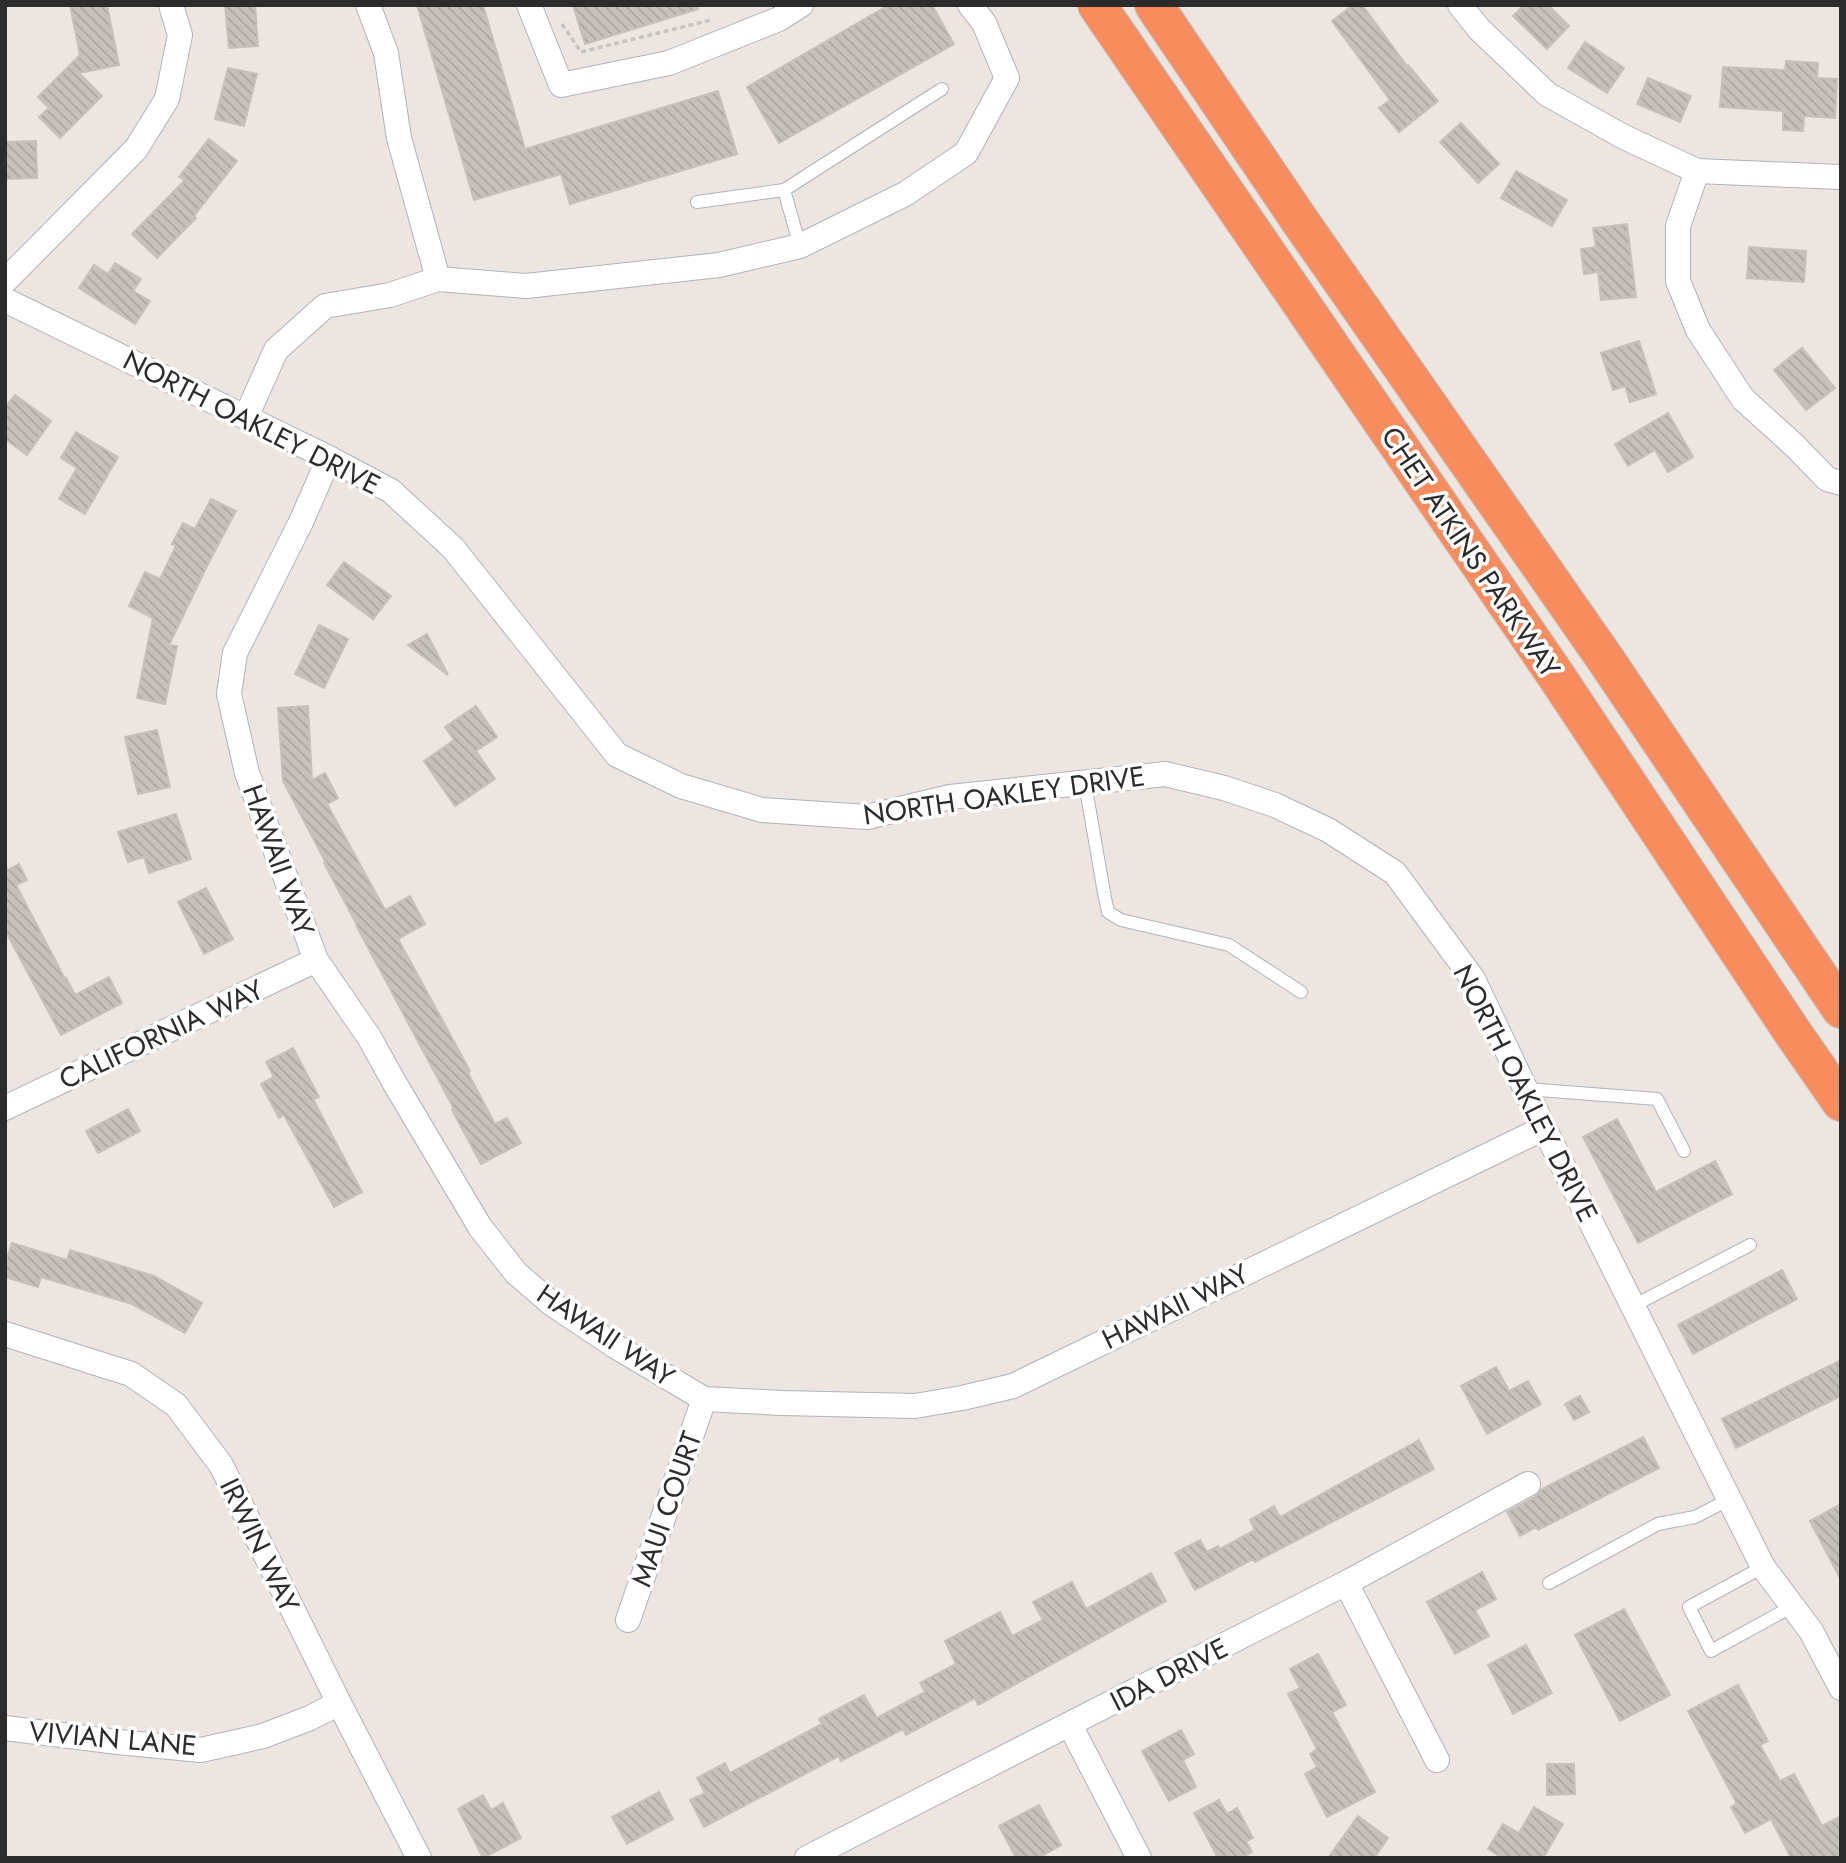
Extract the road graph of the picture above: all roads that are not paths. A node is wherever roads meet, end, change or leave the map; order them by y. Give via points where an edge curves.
1 (171, 5) edge
2 (368, 5) edge
3 (529, 5) edge
4 (801, 5) edge
5 (970, 5) edge
6 (1097, 5) edge
7 (1154, 5) edge
8 (1460, 5) edge
9 (942, 89) dead end
10 (1697, 171) junction
11 (1841, 177) edge
12 (784, 190) junction
13 (697, 202) dead end
14 (800, 246) junction
15 (438, 279) junction
16 (5, 281) edge
17 (5, 300) edge
18 (246, 417) junction
19 (329, 458) junction
20 (1841, 483) edge
21 (1085, 783) junction
22 (316, 960) junction
23 (1301, 992) dead end
24 (1841, 1009) edge
25 (1791, 1030) junction
26 (1526, 1089) junction
27 (1841, 1102) edge
28 (5, 1108) edge
29 (1841, 1114) edge
30 (1544, 1128) junction
31 (1685, 1152) dead end
32 (1750, 1245) dead end
33 (1633, 1306) junction
34 (5, 1334) edge
35 (704, 1399) junction
36 (1528, 1484) dead end
37 (1730, 1499) junction
38 (1763, 1567) junction
39 (1346, 1583) junction
40 (1549, 1584) dead end
41 (1793, 1606) junction
42 (628, 1620) dead end
43 (1841, 1688) edge
44 (339, 1703) junction
45 (1070, 1725) junction
46 (5, 1728) edge
47 (1437, 1760) dead end
48 (419, 1858) edge
49 (807, 1858) edge
50 (1139, 1858) edge

1 - 16 street via 180,35 167,99 136,149
2 - 15 street via 386,52 399,138
3 - 4 street via 561,85 669,63 779,19
5 - 14 street via 984,23 1007,78 966,153 905,194
6 - 25 highway, CHET ATKINS PARKWAY via 1549,666
7 - 24 highway, CHET ATKINS PARKWAY via 1614,671
8 - 10 street via 1547,94
9 - 12 lane
10 - 11 street
10 - 20 street via 1678,226 1678,281 1698,330 1743,399 1826,479
12 - 13 lane
12 - 14 lane
14 - 15 street via 719,265 526,286
15 - 18 street via 390,295 325,306 276,351
17 - 18 street, NORTH OAKLEY DRIVE
18 - 19 street, NORTH OAKLEY DRIVE
19 - 21 street, NORTH OAKLEY DRIVE via 391,491 453,548 617,755 681,786 762,810 867,817 950,797
19 - 22 street, HAWAII WAY via 234,653 229,694 247,773
21 - 23 lane via 1108,912 1121,920 1229,945
21 - 26 street, NORTH OAKLEY DRIVE via 1165,774 1224,788 1328,830 1395,873 1473,979
22 - 28 street, CALIFORNIA WAY
22 - 35 street, HAWAII WAY via 369,1037 480,1227 516,1273 552,1304
25 - 27 highway, CHET ATKINS PARKWAY
25 - 29 highway
26 - 30 street, NORTH OAKLEY DRIVE
26 - 31 lane via 1657,1099
30 - 33 street, NORTH OAKLEY DRIVE
30 - 35 street, HAWAII WAY via 1013,1386 915,1406
32 - 33 lane
33 - 37 street, NORTH OAKLEY DRIVE
34 - 44 street, IRWIN WAY via 131,1374 176,1405 220,1465
35 - 42 street, MAUI COURT
36 - 39 street, IDA DRIVE
37 - 38 street, NORTH OAKLEY DRIVE
37 - 40 lane via 1695,1517 1658,1524
38 - 41 street, NORTH OAKLEY DRIVE
38 - 41 lane via 1689,1607 1711,1651
39 - 45 street, IDA DRIVE
39 - 47 street
41 - 43 street, NORTH OAKLEY DRIVE
44 - 46 street, VIVIAN LANE via 263,1736 201,1749
44 - 48 street, IRWIN WAY
45 - 49 street, IDA DRIVE
45 - 50 street

